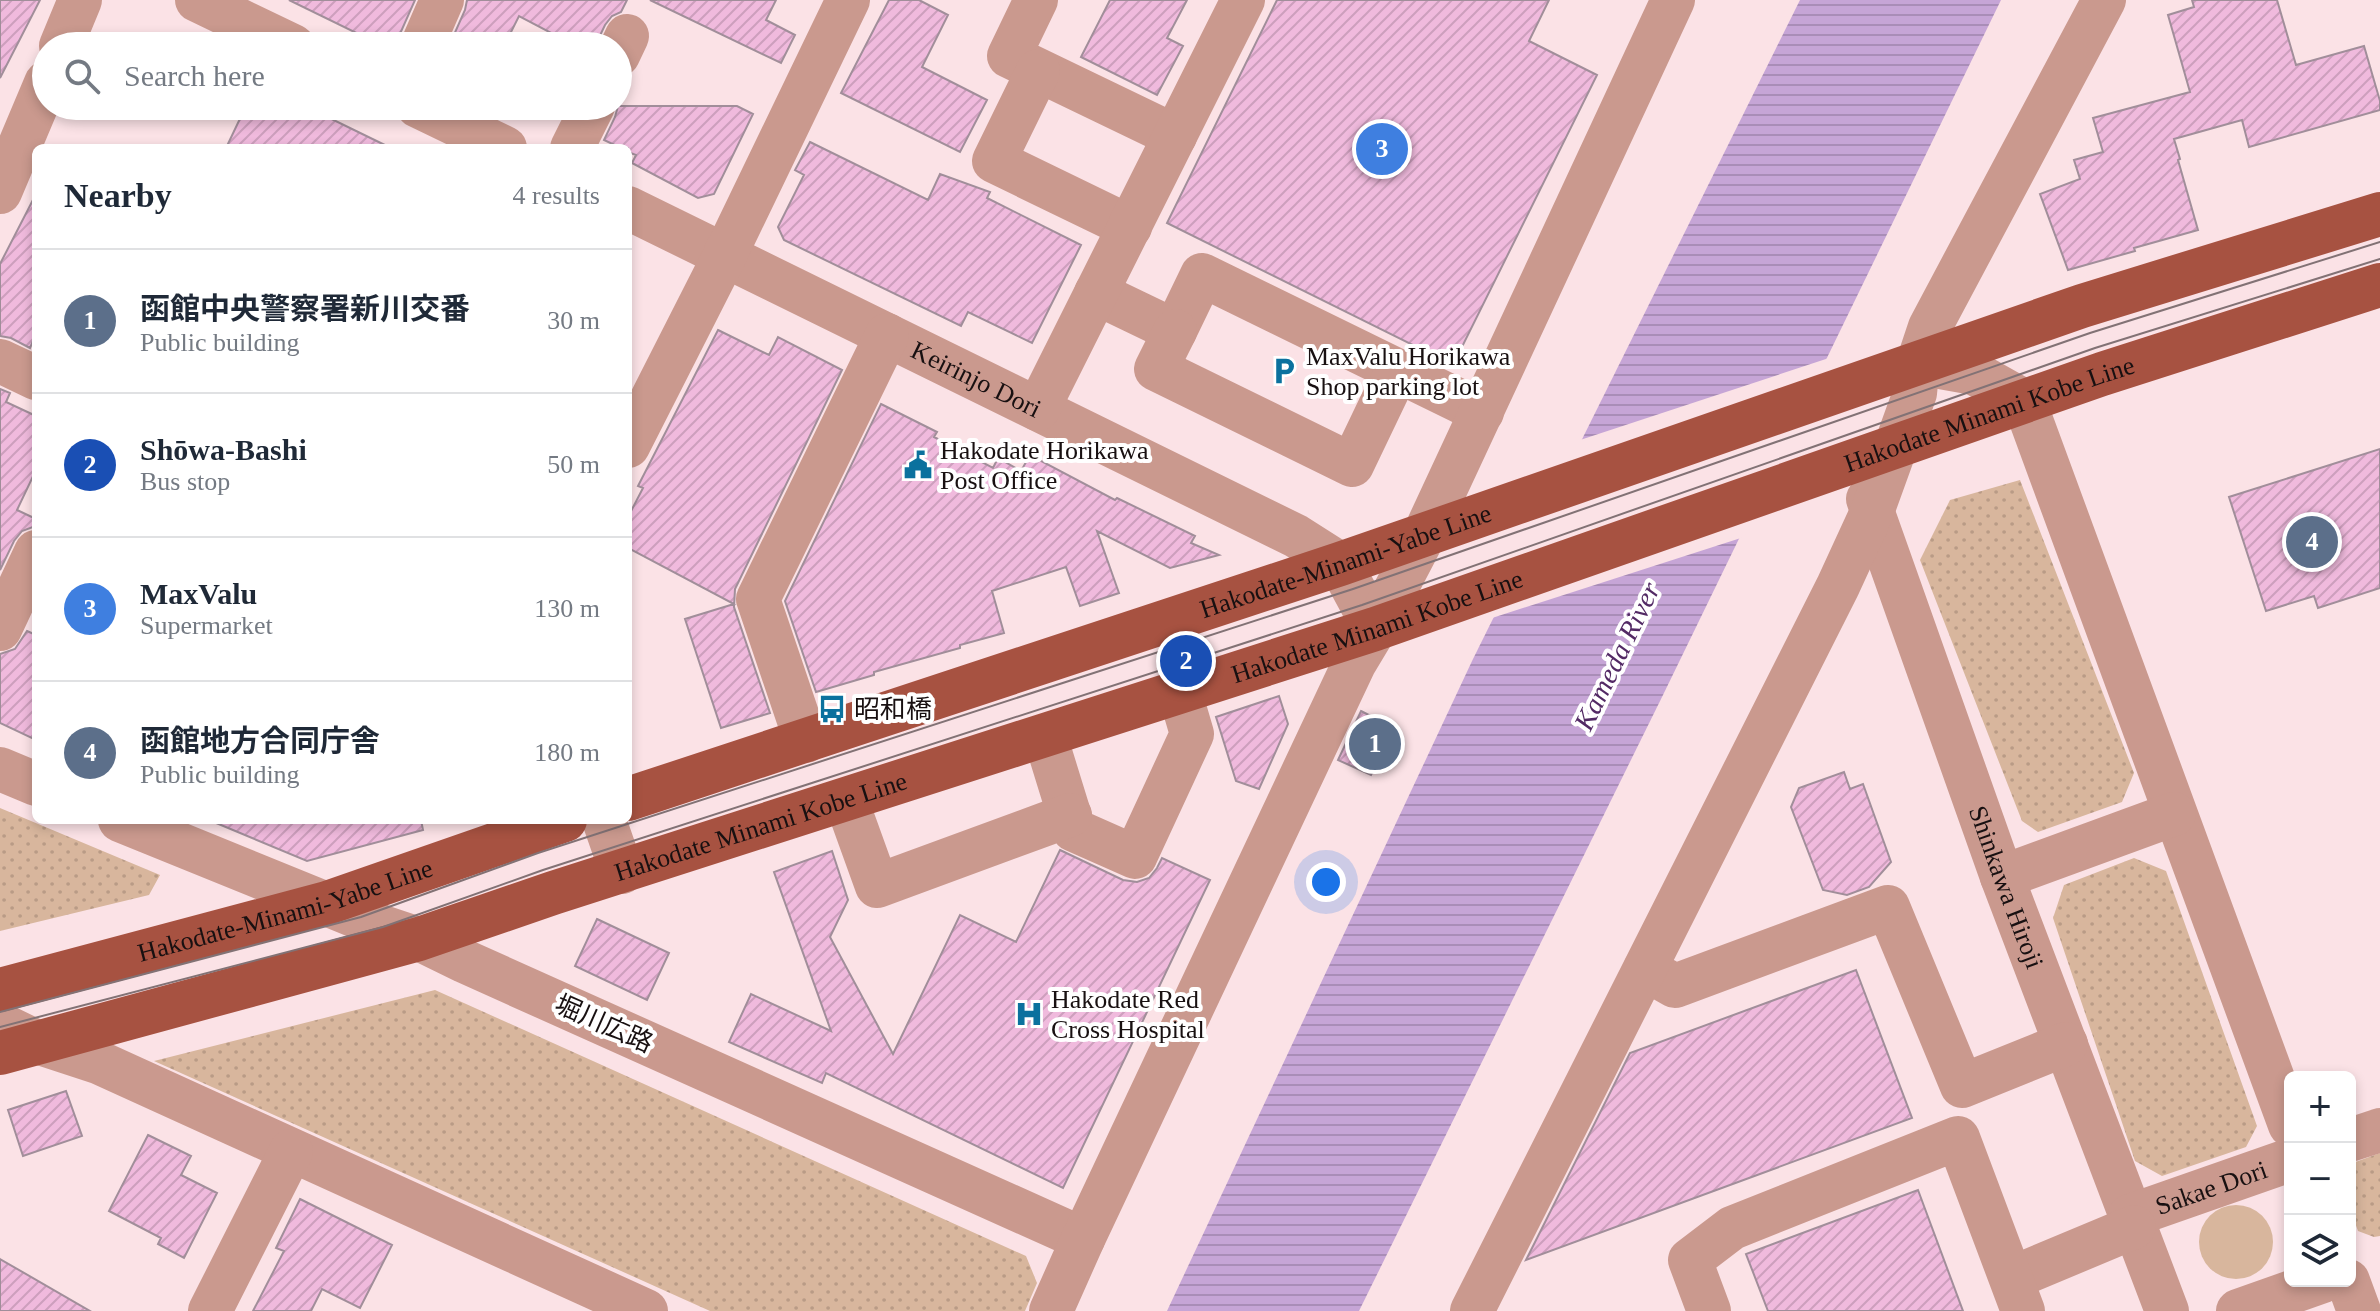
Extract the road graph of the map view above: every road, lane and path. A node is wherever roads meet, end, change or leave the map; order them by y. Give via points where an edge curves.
1 (80, 0) edge
2 (197, 0) edge
3 (442, 0) edge
4 (848, 0) edge
5 (1036, 0) edge
6 (1243, 0) edge
7 (1673, 0) edge
8 (2104, 0) edge
9 (67, 32) edge
10 (264, 32) edge
11 (428, 32) edge
12 (1038, 71) junction
13 (32, 113) edge
14 (447, 120) edge
15 (586, 120) edge
16 (1175, 136) junction
17 (497, 144) edge
18 (574, 144) edge
19 (4, 172) edge
20 (632, 210) edge
21 (2380, 214) edge
22 (1130, 227) junction
23 (725, 255) junction
24 (2380, 285) edge
25 (1096, 293) junction
26 (1175, 331) junction
27 (887, 335) junction
28 (0, 361) edge
29 (1918, 363) junction
30 (1397, 371) junction
31 (32, 376) edge
32 (2024, 401) junction
33 (1038, 409) junction
34 (1482, 412) junction
35 (632, 438) edge
36 (1876, 454) junction
37 (1872, 512) junction
38 (1424, 535) junction
39 (32, 561) edge
40 (1340, 564) junction
41 (0, 629) edge
42 (1375, 629) junction
43 (1180, 693) junction
44 (1045, 736) junction
45 (806, 741) junction
46 (0, 769) edge
47 (32, 782) edge
48 (632, 798) edge
49 (846, 800) junction
50 (2174, 814) junction
51 (1070, 815) junction
52 (130, 824) edge
53 (554, 824) edge
54 (605, 824) edge
55 (622, 872) junction
56 (2002, 877) junction
57 (327, 903) junction
58 (419, 939) junction
59 (1645, 969) junction
60 (0, 990) edge
61 (12, 1040) edge
62 (2066, 1044) junction
63 (2284, 1109) edge
64 (2380, 1130) edge
65 (2356, 1138) edge
66 (291, 1151) junction
67 (2284, 1162) edge
68 (2132, 1222) junction
69 (1083, 1239) junction
70 (2380, 1260) edge
71 (2356, 1269) edge
72 (2306, 1287) edge
73 (2350, 1287) edge
74 (2018, 1294) edge
75 (2162, 1309) edge
76 (210, 1311) edge
77 (645, 1311) edge
78 (1051, 1311) edge
79 (1472, 1311) edge
80 (1709, 1311) edge
81 (2238, 1311) edge
82 (2359, 1311) edge

1 - 9 street
2 - 10 street
3 - 11 street
4 - 23 street
5 - 12 street via 1009,56
6 - 16 street
7 - 34 street
8 - 29 street via 1930,327
12 - 16 street
12 - 22 street via 994,161
13 - 19 street
14 - 17 street
15 - 18 street
16 - 22 street
20 - 23 street, Keirinjo Dori
21 - 29 main road
22 - 25 street
23 - 27 street, Keirinjo Dori
23 - 35 street
24 - 32 main road, Hakodate Minami Kobe Line
25 - 26 street
25 - 33 street
26 - 30 street via 1202,275
26 - 30 street via 1156,369 1352,465
27 - 33 street, Keirinjo Dori
27 - 45 street via 758,599
28 - 31 street
29 - 32 street via 1974,373
29 - 36 street via 1915,393
29 - 38 main road, Hakodate-Minami-Yabe Line
30 - 34 street
32 - 36 main road, Hakodate Minami Kobe Line
32 - 50 street
33 - 40 street, Keirinjo Dori via 1296,536
34 - 38 street
36 - 37 street
36 - 42 main road, Hakodate Minami Kobe Line
37 - 56 street, Shinkawa Hiroji
37 - 59 street
38 - 40 main road, Hakodate-Minami-Yabe Line
38 - 42 street
39 - 41 street
40 - 42 street, Keirinjo Dori
40 - 45 main road, Hakodate-Minami-Yabe Line
42 - 43 main road, Hakodate Minami Kobe Line
42 - 69 street
43 - 44 main road, Hakodate Minami Kobe Line
43 - 51 street via 1192,734 1135,857 1074,830
44 - 49 main road, Hakodate Minami Kobe Line
44 - 51 street
45 - 48 main road, Hakodate-Minami-Yabe Line
46 - 47 street
49 - 51 street via 877,886
49 - 55 main road, Hakodate Minami Kobe Line
50 - 56 street
50 - 63 street
52 - 57 street, 堀川広路
53 - 57 main road, Hakodate-Minami-Yabe Line
54 - 55 street
55 - 58 main road, Hakodate Minami Kobe Line
56 - 62 street, Shinkawa Hiroji
57 - 58 street, 堀川広路
57 - 60 main road, Hakodate-Minami-Yabe Line
58 - 61 main road, Hakodate Minami Kobe Line
58 - 69 street, 堀川広路
59 - 62 street via 1675,986 1888,907 1962,1086
59 - 79 street
61 - 66 street via 98,1062
62 - 68 street, Shinkawa Hiroji
64 - 65 street
66 - 76 street
66 - 77 street
67 - 68 street, Sakae Dori
68 - 74 street, Sakae Dori
68 - 75 street, Shinkawa Hiroji
69 - 78 street
70 - 71 street
72 - 81 street
73 - 82 street
74 - 80 street via 1958,1138 1732,1228 1690,1260

